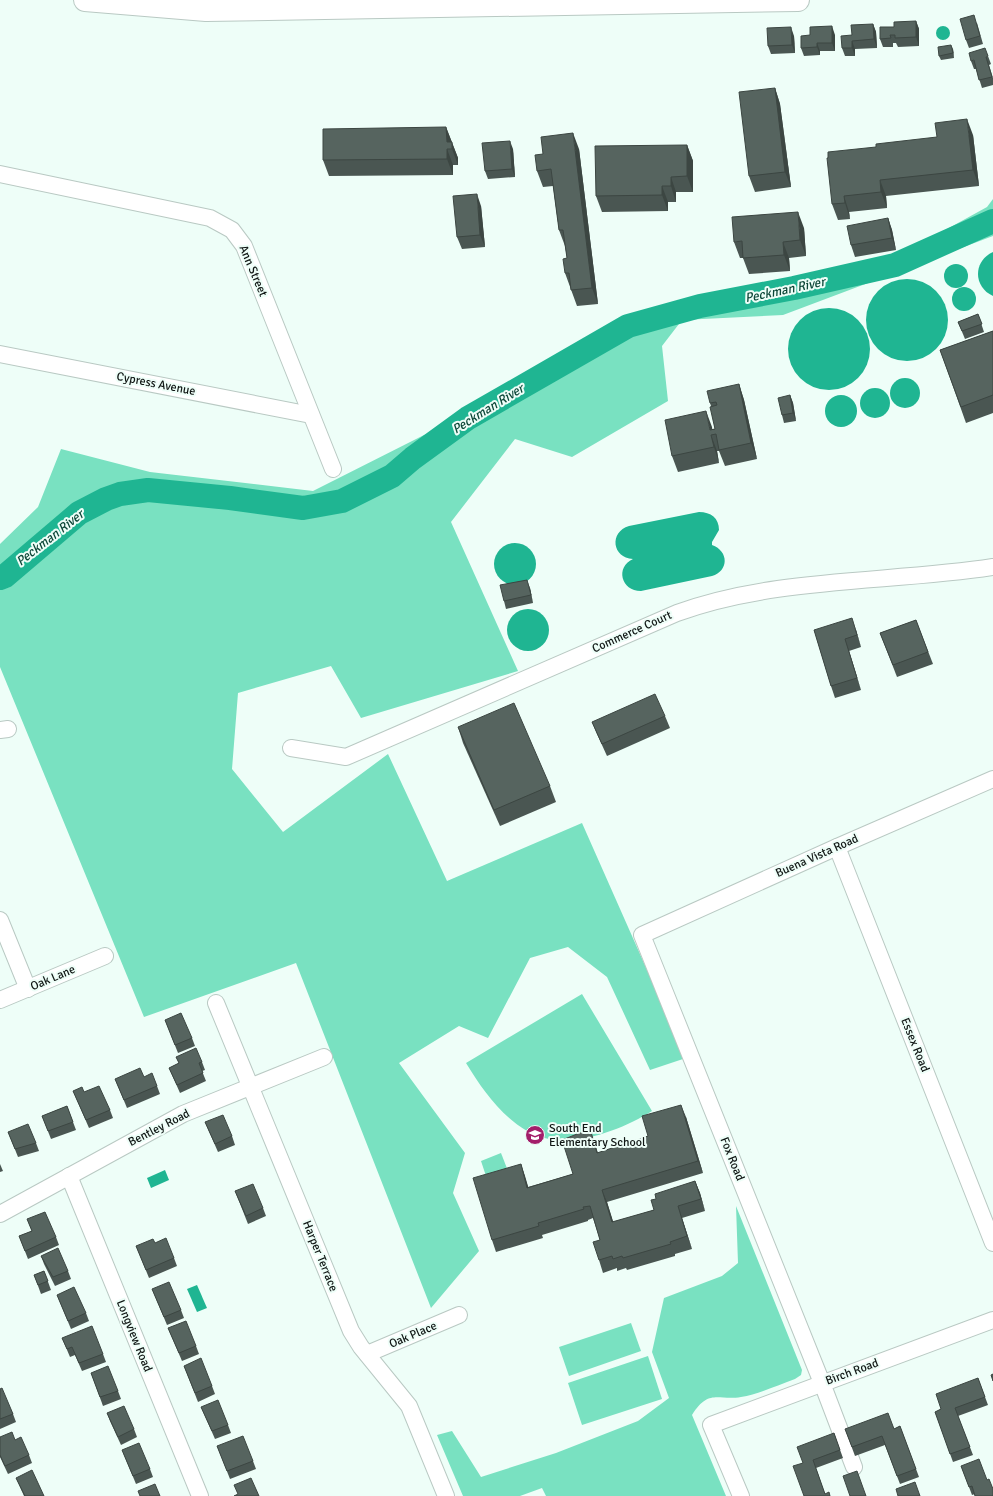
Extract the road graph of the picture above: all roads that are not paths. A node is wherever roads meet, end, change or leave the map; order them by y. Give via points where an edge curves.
1 (85, 0) edge
2 (798, 0) edge
3 (683, 1) edge
4 (397, 3) edge
5 (0, 174) edge
6 (0, 354) edge
7 (311, 414) junction
8 (333, 469) dead end
9 (993, 567) edge
10 (290, 748) dead end
11 (993, 779) edge
12 (837, 847) junction
13 (0, 920) edge
14 (642, 935) joint
15 (105, 956) dead end
16 (28, 989) junction
17 (0, 1000) edge
18 (216, 1003) dead end
19 (324, 1057) dead end
20 (251, 1087) junction
21 (69, 1176) junction
22 (0, 1214) edge
23 (993, 1243) edge
24 (459, 1315) dead end
25 (993, 1320) edge
26 (367, 1354) junction
27 (822, 1383) junction
28 (854, 1467) dead end
29 (200, 1496) edge
30 (446, 1496) edge
31 (741, 1496) edge

1 - 4 street via 206,10
2 - 3 street
3 - 4 street
5 - 7 street, Ann Street via 210,218 225,225 244,246
6 - 7 street, Cypress Avenue
7 - 8 street, Ann Street
9 - 10 street, Commerce Court via 801,586 706,603 677,613 346,757
11 - 12 street, Buena Vista Road
12 - 14 street, Buena Vista Road
12 - 23 street, Essex Road
13 - 16 street
14 - 27 street, Fox Road
15 - 16 street, Oak Lane
16 - 17 street, Oak Lane
18 - 20 street, Harper Terrace
19 - 20 street, Bentley Road
20 - 21 street, Bentley Road via 183,1114
20 - 26 street, Harper Terrace via 349,1326
21 - 22 street, Bentley Road
21 - 29 street, Longview Road
24 - 26 street, Oak Place
25 - 27 street, Birch Road
26 - 30 street, Harper Terrace via 409,1406
27 - 28 street, Fox Road
27 - 31 street, Birch Road via 711,1425

